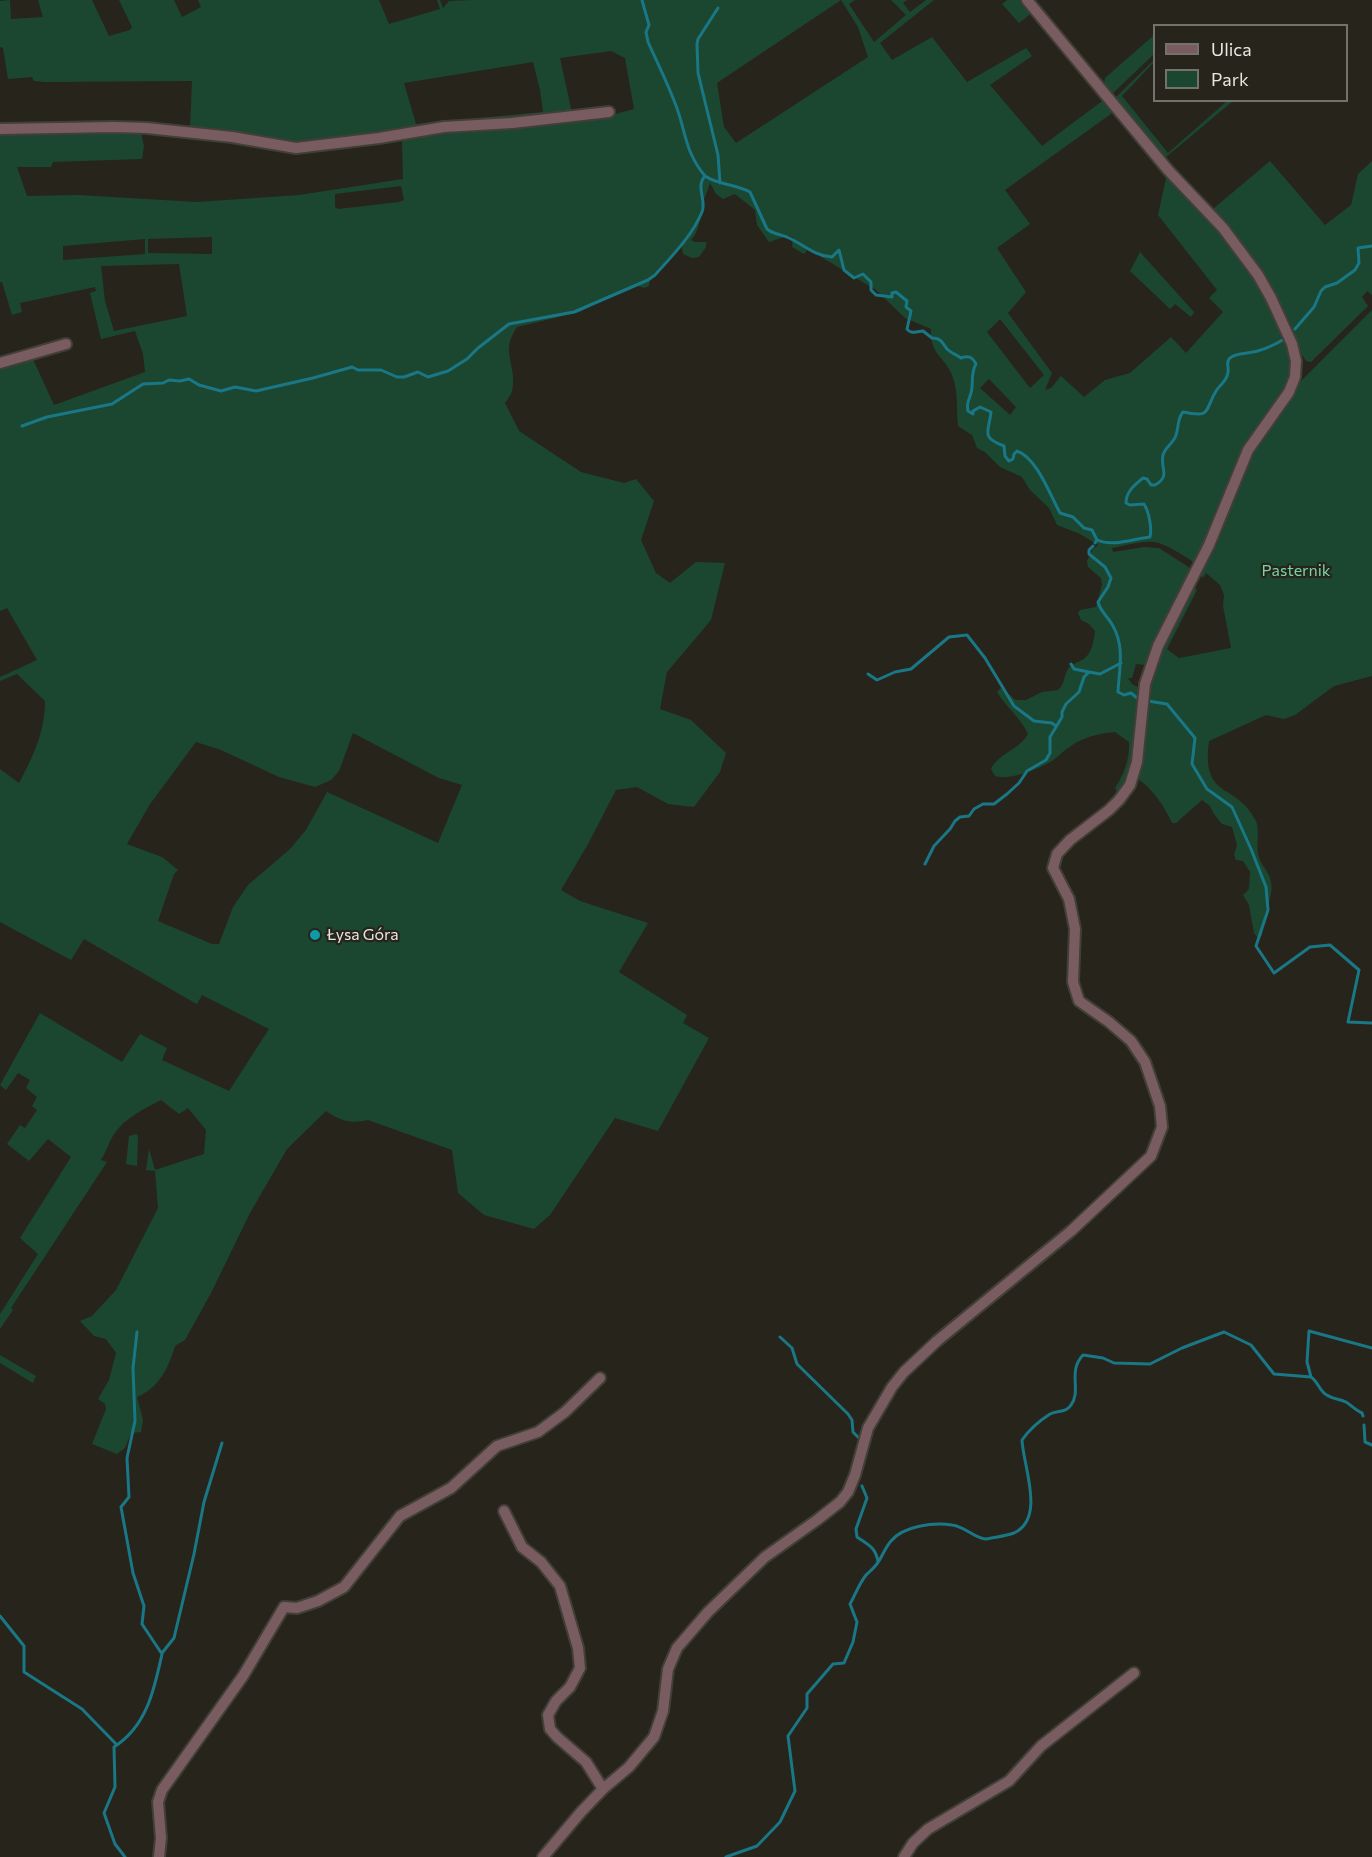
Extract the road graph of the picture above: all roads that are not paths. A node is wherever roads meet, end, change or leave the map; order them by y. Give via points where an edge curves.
1 (1027, 0) edge
2 (609, 112) dead end
3 (0, 129) edge
4 (66, 344) dead end
5 (0, 363) edge
6 (600, 1378) dead end
7 (504, 1511) dead end
8 (1134, 1673) dead end
9 (603, 1789) junction
10 (159, 1857) edge
11 (543, 1857) edge
12 (904, 1857) edge

1 - 9 street via 1168,170 1241,250 1271,298 1296,361 1293,384 1248,450 1209,545 1158,646 1145,684 1137,762 1130,784 1114,805 1057,854 1053,868 1069,899 1073,919 1073,982 1079,1001 1131,1041 1146,1062 1160,1106 1162,1127 1151,1156 1071,1231 904,1372 868,1428 848,1492 765,1557 677,1648 668,1669 663,1711 654,1737 629,1767
2 - 3 street via 444,127 296,148 232,136 147,129
4 - 5 street
6 - 10 street via 538,1432 497,1446 451,1488 400,1516 344,1587 297,1608 284,1607 243,1676 162,1790 158,1802
7 - 9 street via 522,1547 541,1562 560,1587 578,1648 580,1668 548,1714 550,1729 586,1762
8 - 12 street via 1041,1746 1010,1781 928,1829
9 - 11 street

